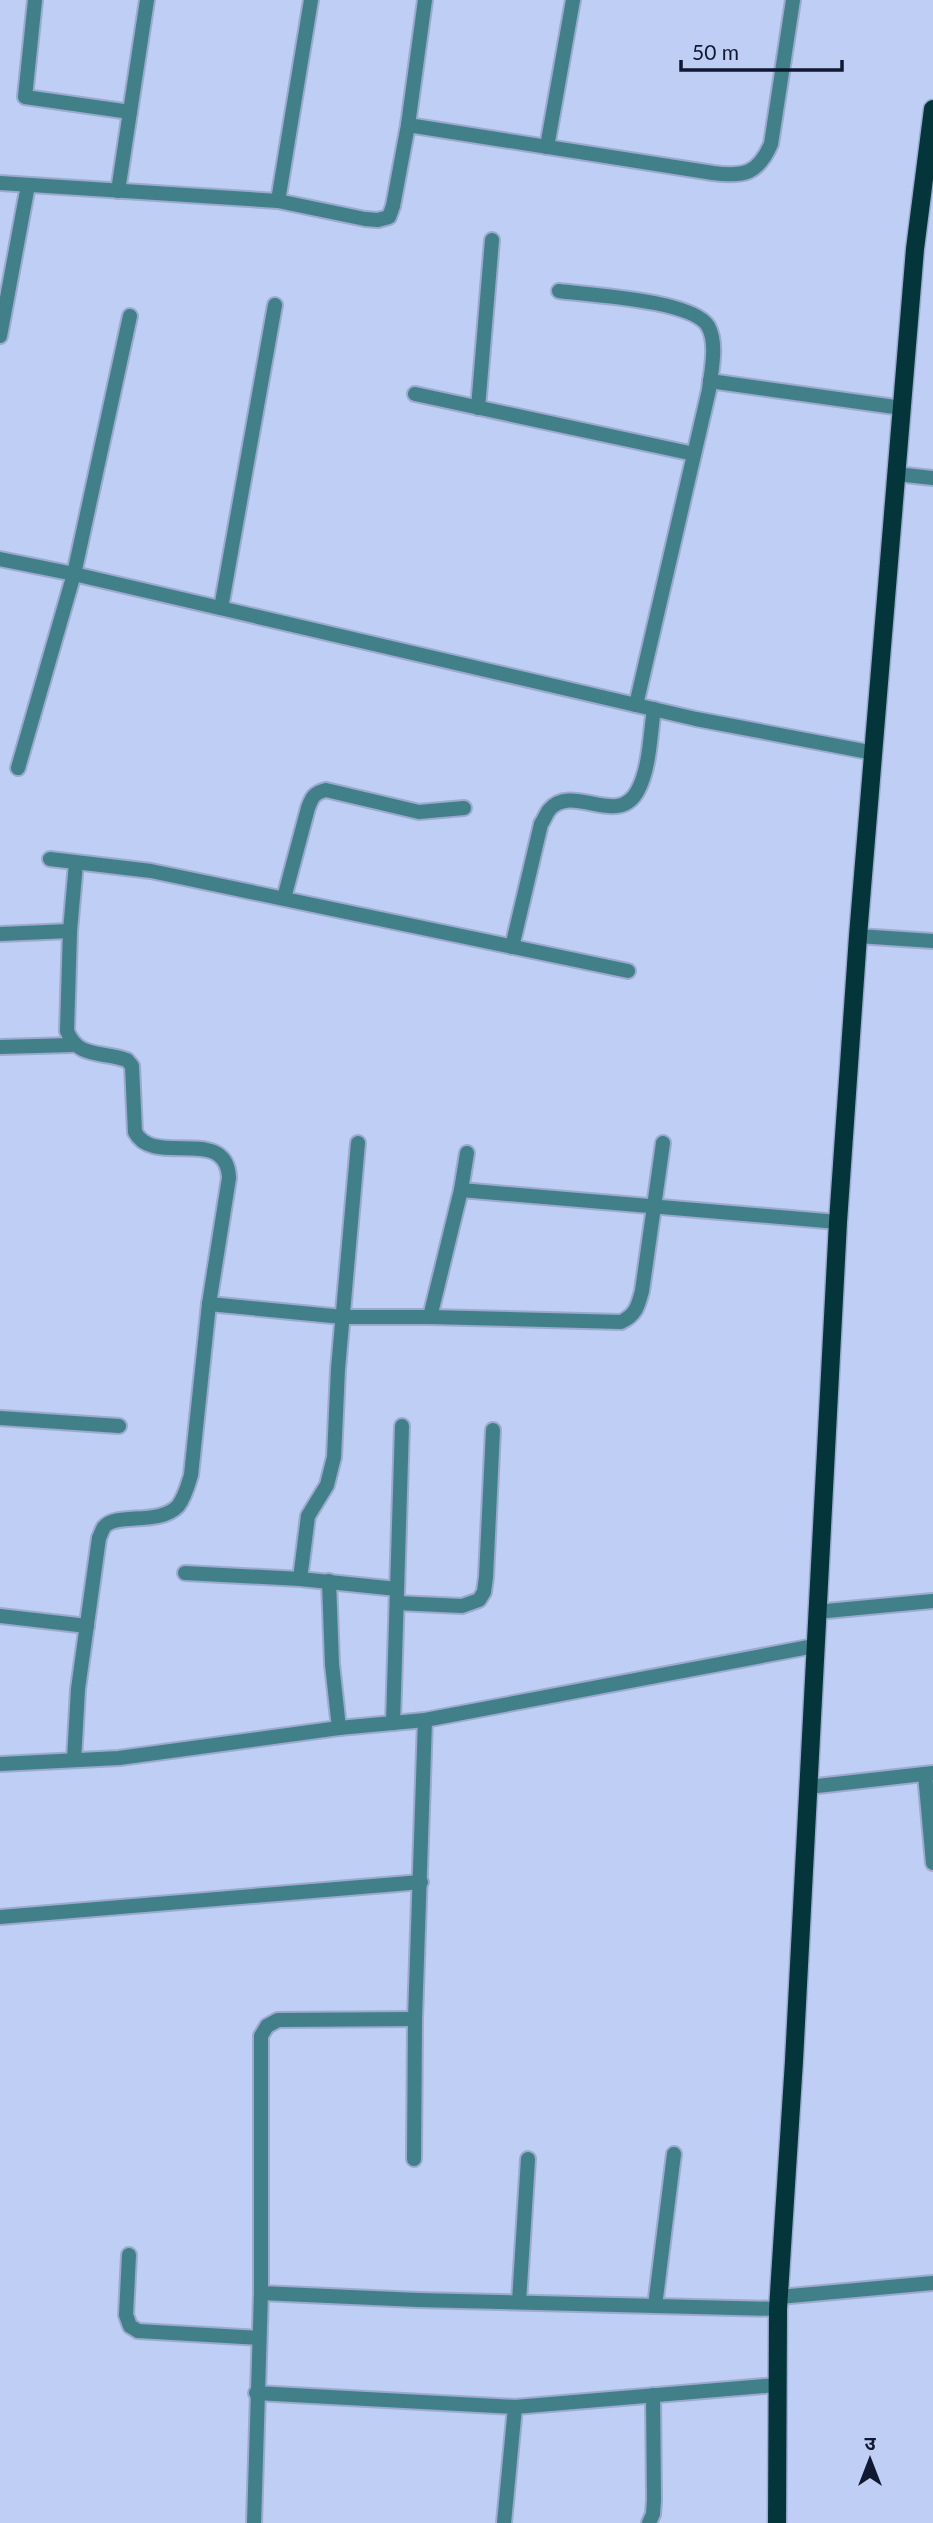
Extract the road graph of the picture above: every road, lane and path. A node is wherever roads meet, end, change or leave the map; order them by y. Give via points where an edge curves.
1 (35, 0) edge
2 (147, 0) edge
3 (311, 0) edge
4 (425, 0) edge
5 (573, 0) edge
6 (793, 0) edge
7 (933, 109) edge
8 (130, 112) junction
9 (408, 125) junction
10 (547, 147) junction
11 (0, 183) edge
12 (28, 185) junction
13 (118, 191) junction
14 (927, 199) edge
15 (278, 201) junction
16 (492, 240) dead end
17 (559, 291) dead end
18 (275, 305) dead end
19 (130, 316) dead end
20 (0, 336) edge
21 (710, 381) junction
22 (415, 394) dead end
23 (478, 408) junction
24 (902, 408) junction
25 (694, 454) junction
26 (896, 474) junction
27 (933, 478) edge
28 (0, 559) edge
29 (74, 574) junction
30 (221, 608) junction
31 (636, 705) junction
32 (654, 709) junction
33 (874, 753) junction
34 (18, 768) dead end
35 (464, 808) dead end
36 (50, 859) dead end
37 (76, 863) junction
38 (284, 898) junction
39 (70, 931) junction
40 (0, 934) edge
41 (858, 936) junction
42 (933, 941) edge
43 (512, 947) junction
44 (628, 971) dead end
45 (72, 1045) junction
46 (0, 1047) edge
47 (358, 1143) dead end
48 (663, 1143) dead end
49 (467, 1153) dead end
50 (461, 1190) junction
51 (653, 1208) junction
52 (838, 1222) junction
53 (209, 1304) junction
54 (343, 1317) junction
55 (430, 1317) junction
56 (0, 1418) edge
57 (119, 1426) dead end
58 (402, 1426) dead end
59 (493, 1430) dead end
60 (185, 1573) dead end
61 (300, 1579) junction
62 (329, 1581) junction
63 (397, 1596) junction
64 (933, 1601) edge
65 (816, 1612) junction
66 (0, 1616) edge
67 (87, 1626) junction
68 (814, 1646) junction
69 (425, 1720) junction
70 (393, 1723) junction
71 (339, 1728) junction
72 (74, 1760) junction
73 (0, 1764) edge
74 (929, 1773) edge
75 (808, 1787) junction
76 (933, 1863) edge
77 (421, 1882) junction
78 (0, 1917) edge
79 (415, 2019) junction
80 (674, 2154) dead end
81 (528, 2159) dead end
82 (414, 2160) dead end
83 (129, 2255) dead end
84 (933, 2283) edge
85 (261, 2293) junction
86 (519, 2302) junction
87 (778, 2303) junction
88 (655, 2306) junction
89 (259, 2338) junction
90 (777, 2385) junction
91 (256, 2393) junction
92 (653, 2395) junction
93 (515, 2407) junction
94 (254, 2523) edge
95 (504, 2523) edge
96 (649, 2523) edge
97 (777, 2523) edge

1 - 8 street via 25,97
2 - 8 street
3 - 15 street
4 - 9 street
5 - 10 street
6 - 10 street via 771,144 764,160 750,172 733,176
7 - 14 main road
8 - 13 street
9 - 10 street
9 - 15 street via 388,217 365,219
11 - 12 street
12 - 13 street
12 - 20 street
13 - 15 street
14 - 24 main road
16 - 23 street
17 - 21 street via 676,307 695,314 708,327 712,344
18 - 30 street
19 - 29 street
21 - 24 street
21 - 25 street
22 - 23 street
23 - 25 street
24 - 26 main road
25 - 31 street
26 - 27 street
26 - 33 main road
28 - 29 street
29 - 30 street
29 - 34 street
30 - 31 street
31 - 32 street
32 - 33 street
32 - 43 street via 644,775 629,803 616,808 566,800 551,808 541,824
33 - 41 main road
35 - 38 street via 419,812 326,790 317,792 308,808
36 - 37 street
37 - 38 street via 151,871
37 - 39 street
38 - 43 street
39 - 40 street
39 - 45 street via 66,1031
41 - 42 street
41 - 52 main road
43 - 44 street
45 - 46 street
45 - 53 street via 127,1060 132,1066 139,1141 150,1146 214,1151 228,1164
47 - 54 street
48 - 51 street
49 - 50 street
50 - 51 street
50 - 55 street
51 - 52 street
51 - 55 street via 637,1309 621,1322
52 - 65 main road
53 - 54 street
53 - 67 street via 186,1492 177,1506 163,1515 114,1520 104,1527
54 - 55 street
54 - 61 street via 334,1457 327,1485 308,1516
56 - 57 street
58 - 63 street
59 - 63 street via 484,1592 473,1604 462,1606
60 - 61 street
61 - 62 street
62 - 63 street
62 - 71 street
63 - 70 street
64 - 65 street
65 - 68 main road
66 - 67 street
67 - 72 street
68 - 69 street
68 - 75 main road
69 - 70 street
69 - 77 street
70 - 71 street
71 - 72 street
72 - 73 street
74 - 75 street
74 - 76 street
75 - 87 main road
77 - 78 street
77 - 79 street
79 - 82 street
79 - 85 street via 278,2020 261,2036
80 - 88 street
81 - 86 street
83 - 89 street via 126,2315 130,2326 138,2331
84 - 87 street via 881,2286
85 - 86 street
85 - 89 street
86 - 88 street
87 - 88 street
87 - 90 main road
89 - 91 street
90 - 92 street
90 - 97 main road
91 - 93 street
91 - 94 street
92 - 93 street
92 - 96 street via 654,2500
93 - 95 street

